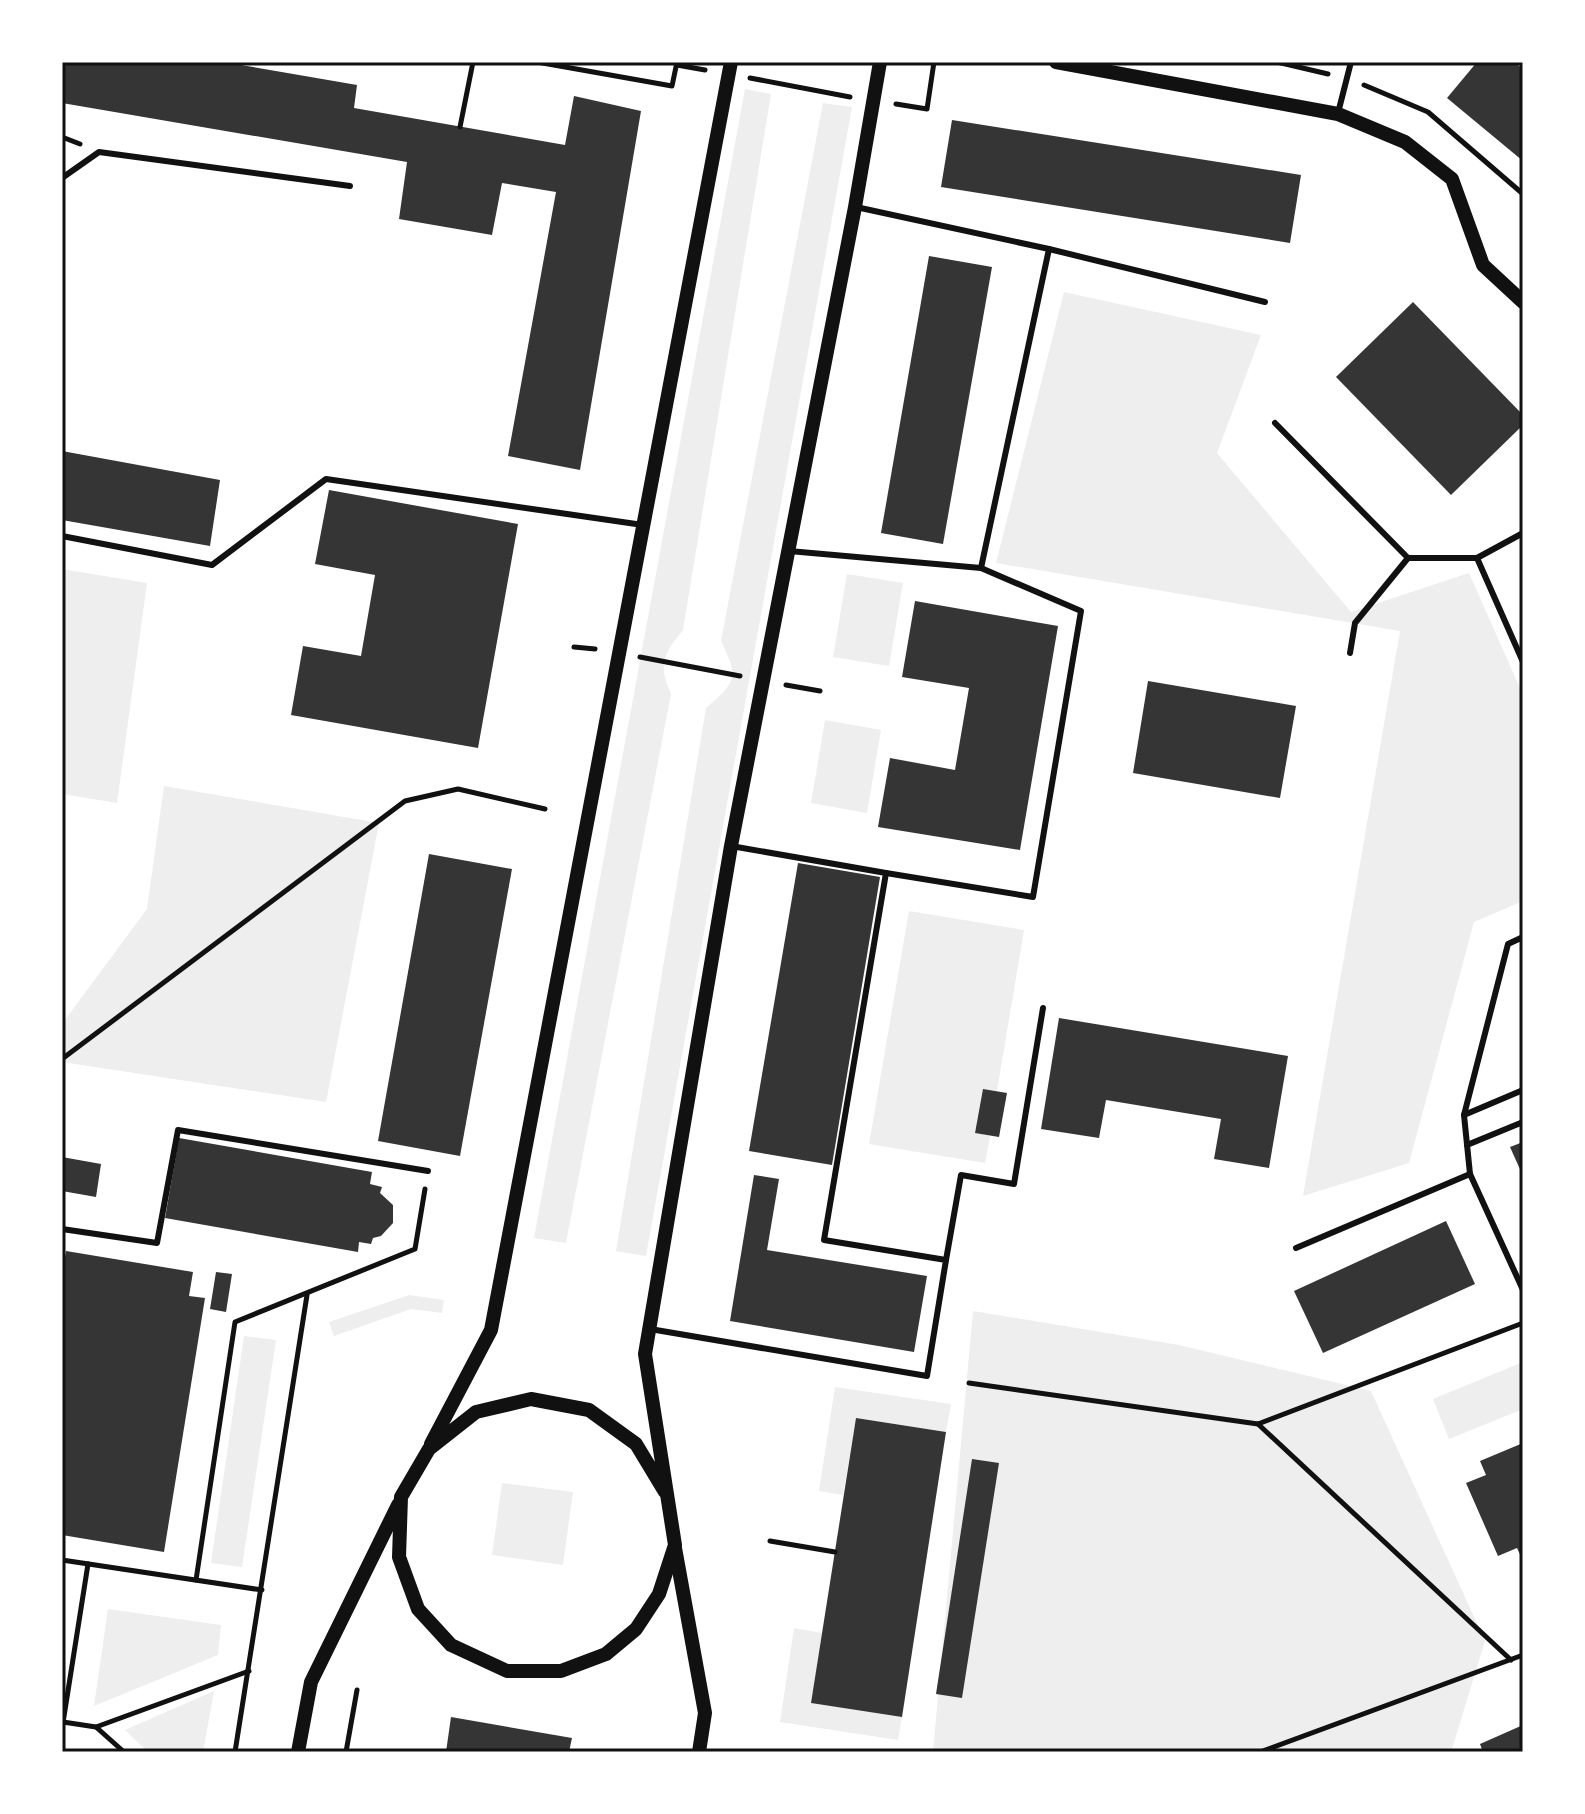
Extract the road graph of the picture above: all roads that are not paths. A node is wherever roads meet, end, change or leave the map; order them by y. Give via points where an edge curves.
1 (880, 62) edge
2 (1056, 62) edge
3 (1351, 62) edge
4 (730, 68) edge
5 (1338, 114) junction
6 (62, 178) edge
7 (350, 186) dead end
8 (855, 207) junction
9 (1049, 249) junction
10 (1265, 302) dead end
11 (1523, 302) edge
12 (1275, 423) dead end
13 (643, 525) junction
14 (1523, 533) edge
15 (62, 536) edge
16 (789, 551) junction
17 (1408, 558) junction
18 (1477, 558) junction
19 (981, 568) junction
20 (1350, 653) dead end
21 (1523, 662) edge
22 (731, 846) junction
23 (886, 873) junction
24 (1523, 937) edge
25 (1043, 1008) dead end
26 (1523, 1090) edge
27 (1464, 1115) junction
28 (1523, 1122) edge
29 (1467, 1145) junction
30 (428, 1171) road end
31 (1470, 1174) junction
32 (62, 1229) edge
33 (1296, 1248) dead end
34 (946, 1260) junction
35 (1523, 1290) edge
36 (650, 1329) junction
37 (429, 1449) junction
38 (665, 1492) junction
39 (401, 1497) junction
40 (675, 1545) junction
41 (298, 1752) edge
42 (699, 1752) edge

1 - 8 street
2 - 5 street
3 - 5 lane
4 - 13 street
5 - 11 street via 1405,142 1452,179 1483,265
6 - 7 lane via 99,152
8 - 9 lane
8 - 16 street
9 - 10 lane
9 - 19 lane
12 - 17 lane
13 - 15 lane via 326,479 212,565
13 - 37 street via 491,1330
14 - 18 lane
16 - 19 lane
16 - 22 street
17 - 18 lane
17 - 20 lane via 1355,623
18 - 21 lane
19 - 23 lane via 1081,611 1033,897
22 - 23 lane
22 - 36 street
23 - 34 lane via 824,1240
24 - 27 lane via 1508,944
25 - 34 lane via 1014,1184 961,1175
26 - 27 lane
27 - 29 lane
28 - 29 lane
29 - 31 lane
30 - 32 lane via 178,1130 157,1243
31 - 33 lane
31 - 35 lane
34 - 36 lane via 927,1376
36 - 38 street via 645,1354
37 - 38 street via 476,1412 531,1399 589,1410 636,1444
37 - 39 street
38 - 40 street
39 - 40 street via 399,1557 418,1609 451,1645 507,1671 561,1671 606,1654 636,1629 659,1594
39 - 41 street via 311,1682
40 - 42 street via 705,1713

